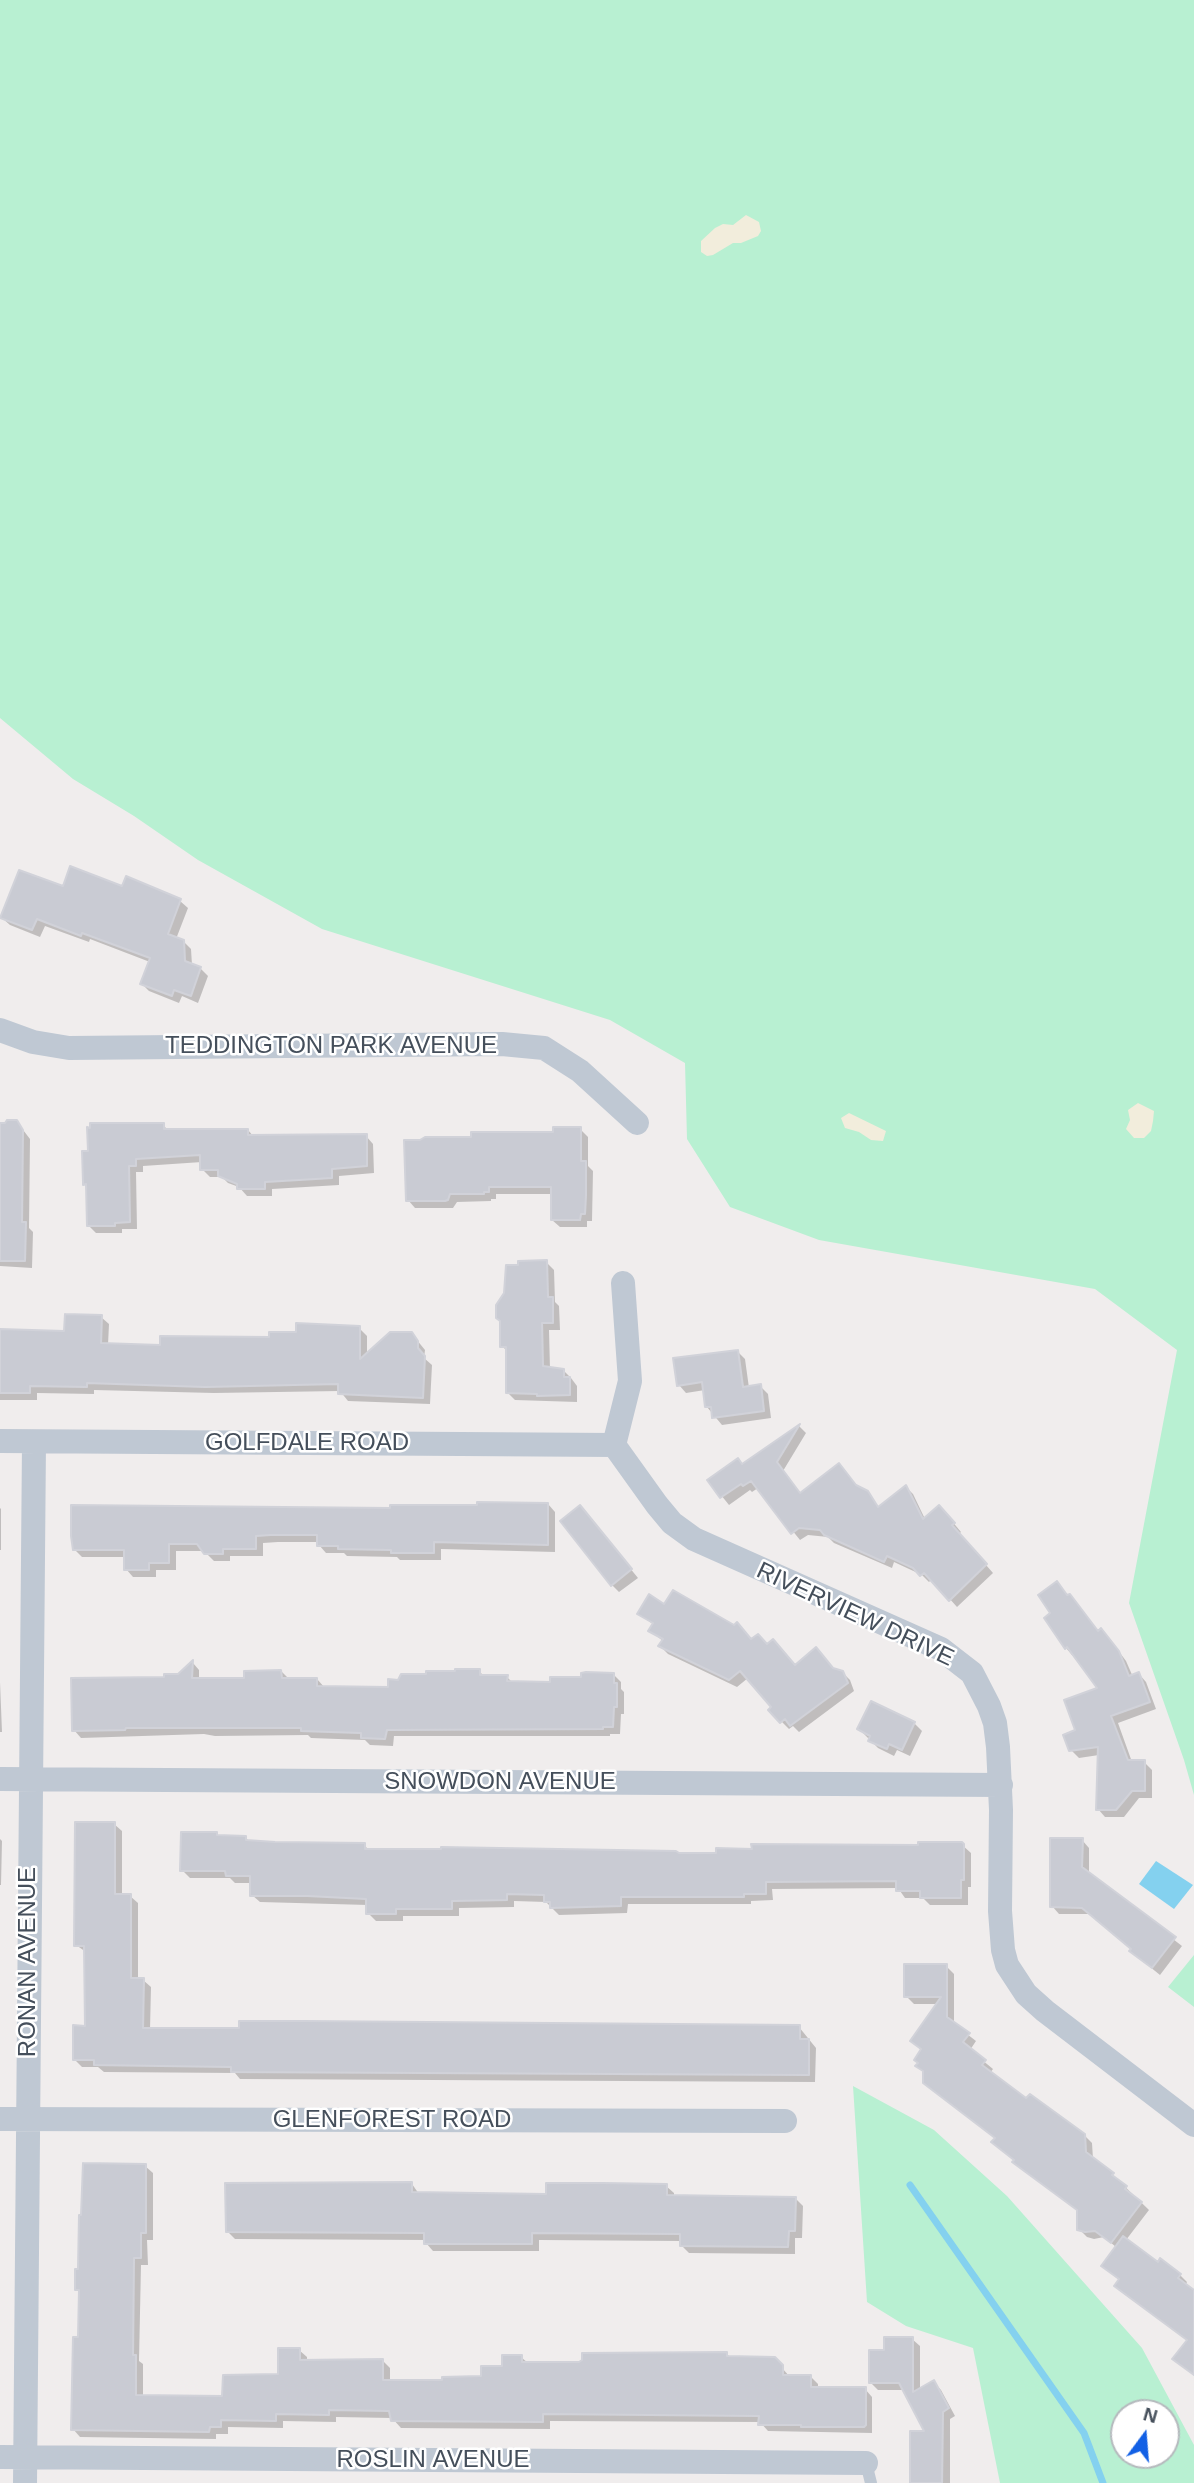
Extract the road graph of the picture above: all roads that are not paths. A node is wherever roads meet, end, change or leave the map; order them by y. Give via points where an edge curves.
1 (0, 1030) edge
2 (637, 1123) dead end
3 (623, 1283) dead end
4 (0, 1441) edge
5 (34, 1442) junction
6 (614, 1445) junction
7 (29, 1778) junction
8 (0, 1779) edge
9 (1001, 1785) junction
10 (27, 2118) junction
11 (0, 2119) edge
12 (785, 2122) dead end
13 (1194, 2125) edge
14 (25, 2456) junction
15 (0, 2457) edge
16 (869, 2473) edge
17 (25, 2483) edge

1 - 2 street, TEDDINGTON PARK AVENUE via 69,1048 502,1044 544,1048 580,1071
3 - 6 street via 629,1381
4 - 5 street, GOLFDALE ROAD
5 - 6 street, GOLFDALE ROAD
5 - 7 street, RONAN AVENUE
6 - 9 street, RIVERVIEW DRIVE via 672,1523 694,1539 941,1649 972,1672 995,1723
7 - 8 street, SNOWDON AVENUE
7 - 9 street, SNOWDON AVENUE
7 - 10 street, RONAN AVENUE
9 - 13 street, RIVERVIEW DRIVE via 1000,1912 1007,1965 1026,1994 1045,2011
10 - 11 street, GLENFOREST ROAD
10 - 12 street, GLENFOREST ROAD
10 - 14 street, RONAN AVENUE
14 - 15 street, ROSLIN AVENUE
14 - 16 street, ROSLIN AVENUE
14 - 17 street, RONAN AVENUE

